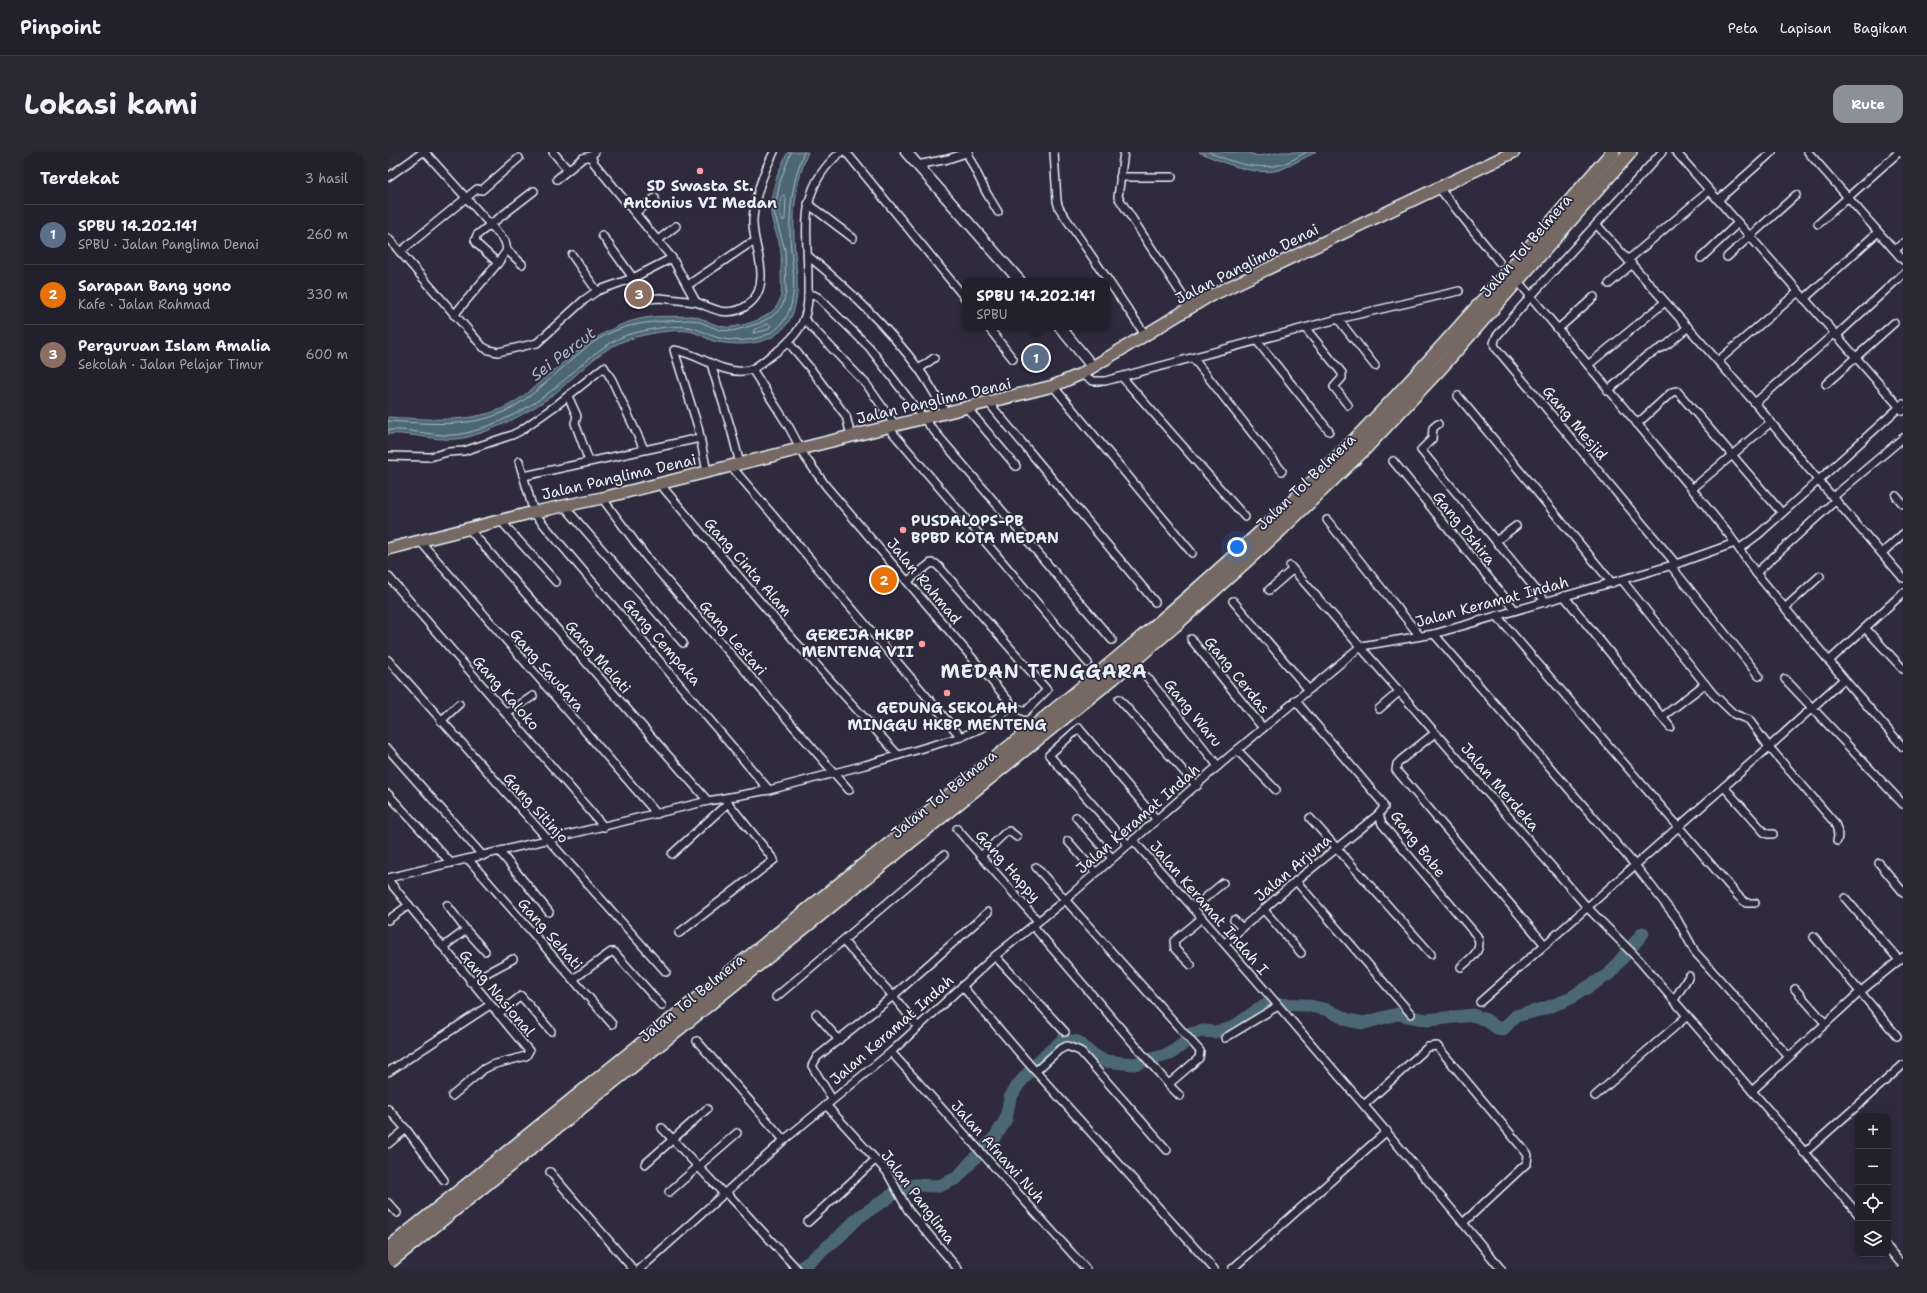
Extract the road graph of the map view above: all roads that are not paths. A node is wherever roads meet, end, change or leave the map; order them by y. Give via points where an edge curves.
1 (424, 152) edge
2 (553, 152) edge
3 (774, 152) edge
4 (840, 152) edge
5 (846, 152) edge
6 (906, 152) edge
7 (968, 152) edge
8 (1054, 152) edge
9 (1124, 152) edge
10 (1514, 152) edge
11 (1613, 152) edge
12 (1630, 152) edge
13 (1662, 152) edge
14 (1676, 152) edge
15 (1772, 152) edge
16 (1808, 152) edge
17 (1899, 152) edge
18 (593, 157) edge
19 (519, 158) dead end
20 (917, 165) junction
21 (568, 170) junction
22 (388, 177) edge
23 (1120, 177) junction
24 (1172, 177) dead end
25 (557, 179) dead end
26 (1440, 188) junction
27 (534, 191) dead end
28 (1709, 191) junction
29 (1796, 195) dead end
30 (1847, 197) junction
31 (466, 198) junction
32 (655, 198) dead end
33 (1718, 200) junction
34 (808, 204) junction
35 (998, 212) dead end
36 (635, 213) junction
37 (1738, 223) junction
38 (489, 224) junction
39 (1818, 224) dead end
40 (1597, 225) junction
41 (676, 226) dead end
42 (1878, 232) junction
43 (602, 235) dead end
44 (1750, 237) junction
45 (388, 238) edge
46 (853, 238) dead end
47 (657, 241) junction
48 (755, 242) junction
49 (1903, 243) edge
50 (507, 250) junction
51 (1895, 250) junction
52 (400, 252) junction
53 (572, 255) dead end
54 (808, 256) junction
55 (1727, 257) dead end
56 (672, 258) junction
57 (1701, 258) dead end
58 (1903, 260) edge
59 (1499, 262) dead end
60 (1630, 262) junction
61 (498, 263) junction
62 (522, 264) dead end
63 (1903, 274) edge
64 (633, 278) junction
65 (1017, 278) edge
66 (1107, 278) edge
67 (1110, 283) edge
68 (1609, 284) dead end
69 (688, 285) junction
70 (1522, 286) dead end
71 (598, 291) junction
72 (1459, 291) dead end
73 (1798, 292) junction
74 (962, 294) edge
75 (808, 296) junction
76 (1530, 296) junction
77 (1594, 297) dead end
78 (647, 299) dead end
79 (1804, 299) junction
80 (696, 302) junction
81 (1665, 302) junction
82 (1190, 307) junction
83 (454, 314) junction
84 (804, 319) junction
85 (1338, 319) junction
86 (1894, 323) dead end
87 (1688, 327) junction
88 (1306, 329) junction
89 (1558, 329) junction
90 (990, 330) edge
91 (1062, 330) edge
92 (1835, 335) junction
93 (1146, 336) junction
94 (1257, 341) junction
95 (788, 342) junction
96 (934, 358) dead end
97 (1193, 358) junction
98 (1855, 358) junction
99 (1014, 359) dead end
100 (1718, 361) junction
101 (711, 364) junction
102 (1588, 365) junction
103 (1092, 366) junction
104 (1375, 366) dead end
105 (752, 369) junction
106 (919, 369) junction
107 (1081, 374) junction
108 (1122, 377) junction
109 (1826, 384) dead end
110 (1053, 386) junction
111 (1608, 391) junction
112 (568, 396) junction
113 (1458, 396) dead end
114 (989, 403) junction
115 (1755, 403) junction
116 (1348, 405) dead end
117 (967, 408) junction
118 (1902, 408) edge
119 (946, 413) junction
120 (924, 418) junction
121 (1771, 422) junction
122 (1438, 424) dead end
123 (1638, 424) junction
124 (891, 426) junction
125 (1329, 431) dead end
126 (851, 436) junction
127 (700, 438) junction
128 (1903, 438) edge
129 (800, 448) junction
130 (644, 449) junction
131 (1732, 454) junction
132 (388, 456) edge
133 (519, 461) dead end
134 (589, 461) junction
135 (1393, 461) dead end
136 (736, 465) junction
137 (1016, 466) dead end
138 (1282, 471) dead end
139 (707, 472) junction
140 (524, 476) junction
141 (1818, 480) junction
142 (660, 484) junction
143 (1692, 489) junction
144 (1896, 496) dead end
145 (602, 498) junction
146 (1834, 498) junction
147 (1903, 504) edge
148 (565, 507) junction
149 (534, 513) junction
150 (1782, 513) junction
151 (1245, 518) dead end
152 (1327, 520) dead end
153 (501, 521) junction
154 (1516, 526) dead end
155 (469, 529) junction
156 (1903, 534) edge
157 (420, 541) junction
158 (1496, 541) junction
159 (1737, 546) junction
160 (388, 549) edge
161 (1192, 553) dead end
162 (1882, 553) junction
163 (1674, 565) junction
164 (1756, 573) junction
165 (388, 576) edge
166 (1820, 576) dead end
167 (1903, 578) edge
168 (1622, 580) junction
169 (556, 582) dead end
170 (908, 582) junction
171 (1612, 583) junction
172 (1269, 590) dead end
173 (1903, 593) edge
174 (1564, 596) junction
175 (1233, 601) dead end
176 (1155, 602) dead end
177 (1546, 602) junction
178 (1786, 607) junction
179 (1515, 610) junction
180 (1497, 616) junction
181 (1866, 628) junction
182 (1434, 634) junction
183 (1419, 635) junction
184 (1191, 639) dead end
185 (1112, 640) dead end
186 (683, 643) dead end
187 (1361, 646) junction
188 (1903, 656) edge
189 (388, 660) edge
190 (1829, 661) junction
191 (1897, 662) junction
192 (1088, 663) dead end
193 (1903, 669) edge
194 (1759, 676) dead end
195 (1148, 677) dead end
196 (1785, 679) dead end
197 (1844, 679) junction
198 (1705, 684) junction
199 (1308, 689) junction
200 (1400, 692) junction
201 (533, 696) dead end
202 (1120, 699) dead end
203 (1295, 700) junction
204 (459, 704) dead end
205 (1013, 706) junction
206 (1379, 709) dead end
207 (1813, 709) junction
208 (506, 714) junction
209 (1662, 717) junction
210 (441, 721) junction
211 (1670, 727) dead end
212 (1263, 728) junction
213 (1435, 732) junction
214 (961, 737) junction
215 (1769, 747) junction
216 (1903, 747) edge
217 (388, 749) edge
218 (1237, 750) junction
219 (898, 755) junction
220 (1218, 766) junction
221 (833, 772) junction
222 (1197, 786) junction
223 (1724, 787) junction
224 (769, 790) junction
225 (849, 790) dead end
226 (1276, 790) dead end
227 (388, 794) edge
228 (727, 800) junction
229 (708, 801) junction
230 (1903, 804) edge
231 (657, 814) junction
232 (1379, 814) junction
233 (1076, 817) dead end
234 (1310, 818) dead end
235 (1158, 820) junction
236 (604, 827) junction
237 (1678, 827) junction
238 (957, 829) dead end
239 (1773, 834) dead end
240 (1017, 837) dead end
241 (548, 839) junction
242 (1068, 840) dead end
243 (1837, 841) dead end
244 (1130, 843) junction
245 (1338, 848) junction
246 (500, 852) junction
247 (672, 854) dead end
248 (944, 855) dead end
249 (483, 856) junction
250 (981, 856) junction
251 (1112, 858) junction
252 (469, 860) junction
253 (451, 863) junction
254 (1879, 863) dead end
255 (1635, 865) junction
256 (1036, 867) dead end
257 (1096, 873) junction
258 (388, 879) edge
259 (1296, 881) junction
260 (1223, 883) dead end
261 (1903, 892) edge
262 (1845, 898) dead end
263 (1065, 900) junction
264 (1755, 903) dead end
265 (409, 905) junction
266 (447, 906) dead end
267 (1587, 907) junction
268 (1193, 908) junction
269 (1263, 909) junction
270 (549, 912) dead end
271 (988, 912) dead end
272 (1202, 918) junction
273 (388, 920) edge
274 (1234, 920) dead end
275 (1036, 924) junction
276 (1242, 928) junction
277 (466, 930) junction
278 (679, 933) dead end
279 (1814, 937) dead end
280 (843, 941) junction
281 (1225, 943) junction
282 (1545, 945) junction
283 (443, 947) junction
284 (485, 951) dead end
285 (1301, 954) dead end
286 (1431, 954) dead end
287 (995, 956) junction
288 (513, 959) dead end
289 (1901, 959) edge
290 (1191, 965) dead end
291 (1461, 967) dead end
292 (666, 972) dead end
293 (1689, 976) dead end
294 (572, 980) junction
295 (470, 982) junction
296 (962, 986) junction
297 (1795, 989) dead end
298 (1860, 992) junction
299 (893, 996) junction
300 (776, 997) dead end
301 (1674, 1000) junction
302 (1480, 1002) dead end
303 (490, 1005) junction
304 (662, 1006) dead end
305 (1277, 1006) junction
306 (498, 1014) junction
307 (816, 1014) dead end
308 (1411, 1014) dead end
309 (1686, 1017) junction
310 (1825, 1023) junction
311 (612, 1024) dead end
312 (918, 1027) junction
313 (552, 1031) dead end
314 (1065, 1032) dead end
315 (1897, 1036) dead end
316 (1225, 1038) dead end
317 (839, 1040) junction
318 (697, 1041) dead end
319 (891, 1052) junction
320 (1788, 1056) junction
321 (1903, 1066) edge
322 (1035, 1070) junction
323 (388, 1072) edge
324 (1170, 1086) junction
325 (1752, 1091) junction
326 (452, 1096) dead end
327 (1180, 1096) dead end
328 (1595, 1096) dead end
329 (832, 1099) junction
330 (826, 1105) junction
331 (1364, 1105) junction
332 (388, 1109) edge
333 (707, 1109) dead end
334 (662, 1128) dead end
335 (406, 1129) junction
336 (1386, 1131) junction
337 (736, 1133) dead end
338 (673, 1140) junction
339 (784, 1140) junction
340 (388, 1144) edge
341 (1167, 1150) dead end
342 (1804, 1153) junction
343 (875, 1160) junction
344 (645, 1164) dead end
345 (697, 1166) junction
346 (550, 1172) dead end
347 (444, 1180) dead end
348 (669, 1192) dead end
349 (725, 1193) junction
350 (388, 1203) edge
351 (1855, 1211) edge
352 (397, 1213) dead end
353 (808, 1222) dead end
354 (1463, 1223) junction
355 (388, 1249) edge
356 (1891, 1252) edge
357 (388, 1263) edge
358 (1903, 1266) edge
359 (796, 1268) edge
360 (633, 1269) edge
361 (640, 1269) edge
362 (958, 1269) edge
363 (1086, 1269) edge
364 (1214, 1269) edge
365 (1232, 1269) edge
366 (1501, 1269) edge

1 - 22 street
1 - 31 street
2 - 21 street
3 - 48 street via 759,186 753,219
4 - 34 street via 828,164 814,186
5 - 74 street
6 - 20 street
7 - 20 street
7 - 35 street
8 - 66 street via 1059,208
9 - 23 street
10 - 26 main road, Jalan Panglima Denai
11 - 355 highway, Jalan Tol Belmera via 1469,317 1353,442 1294,501 1191,596 981,771
12 - 357 highway, Jalan Tol Belmera via 1442,366 1364,449 1175,625
13 - 40 street, Gang Mesjid
14 - 28 street
15 - 33 street
16 - 30 street
17 - 30 street
18 - 21 street via 583,158
18 - 36 street
19 - 31 street via 482,190 477,189
20 - 65 street
21 - 25 street
23 - 24 street
23 - 82 street via 1117,193 1119,200
26 - 59 street
26 - 82 main road, Jalan Panglima Denai
27 - 38 street
28 - 33 street
28 - 60 street
29 - 44 street
30 - 39 street
30 - 42 street
31 - 38 street
31 - 52 street
32 - 36 street
33 - 37 street
34 - 46 street
34 - 54 street via 805,221
36 - 47 street
37 - 44 street
37 - 57 street
38 - 50 street via 505,241
38 - 61 street via 476,235 475,242
40 - 60 street
40 - 76 street, Gang Mesjid
41 - 47 street
42 - 51 street
42 - 79 street
43 - 64 street
44 - 55 street
44 - 73 street
45 - 52 street
47 - 56 street
48 - 69 street
48 - 80 street via 761,277 759,290 752,301 738,310 723,311
49 - 51 street
50 - 61 street
50 - 62 street
51 - 58 street
52 - 83 street
53 - 71 street
54 - 75 street
54 - 106 street via 875,319
56 - 64 street
56 - 69 street
60 - 68 street
60 - 81 street
61 - 83 street
63 - 92 street
64 - 71 street
67 - 93 street
69 - 80 street
70 - 76 street
71 - 83 street via 584,300 540,341 532,346 509,351 486,349
72 - 85 street
73 - 79 street
73 - 100 street
75 - 84 street
75 - 120 street via 819,298 854,332
76 - 89 street
76 - 163 street, Gang Mesjid via 1496,337 1495,347
77 - 89 street
78 - 80 street
79 - 92 street
81 - 87 street
81 - 102 street
82 - 93 main road, Jalan Panglima Denai
84 - 95 street
84 - 124 street via 867,385
85 - 88 street
85 - 104 street
86 - 98 street
87 - 100 street
87 - 111 street via 1668,344 1645,357
88 - 94 street
88 - 116 street via 1342,373 1342,378 1334,387
89 - 102 street
90 - 99 street
91 - 103 street
92 - 98 street
92 - 115 street
93 - 103 main road, Jalan Panglima Denai
94 - 97 street
94 - 125 street
95 - 105 street
95 - 126 street via 846,416
96 - 106 street
97 - 108 street
97 - 138 street
98 - 109 street
98 - 118 street
100 - 115 street
101 - 105 street via 737,371
101 - 127 street via 674,350
101 - 136 street via 731,429
102 - 111 street
103 - 107 main road, Jalan Panglima Denai
105 - 129 street, Jalan Rahmad via 790,427
106 - 119 street
107 - 108 street via 1100,382
107 - 110 main road, Jalan Panglima Denai
108 - 151 street
110 - 114 main road, Jalan Panglima Denai
110 - 161 street
111 - 123 street
112 - 130 street via 604,366
112 - 132 street via 520,431 464,451 427,457
112 - 134 street via 577,416 575,423
113 - 171 street
114 - 117 main road, Jalan Panglima Denai
114 - 176 street
115 - 121 street
117 - 119 main road, Jalan Panglima Denai
117 - 137 street
118 - 141 street
119 - 120 main road, Jalan Panglima Denai
120 - 124 main road, Jalan Panglima Denai
120 - 185 street
121 - 131 street
121 - 141 street
122 - 158 street via 1433,428 1432,439 1421,450
123 - 131 street via 1672,392 1677,391
123 - 143 street
124 - 126 main road, Jalan Panglima Denai
124 - 192 street
126 - 129 main road, Jalan Panglima Denai
127 - 130 street
127 - 139 street
128 - 146 street
129 - 136 main road, Jalan Panglima Denai
129 - 170 street, Jalan Rahmad via 826,486
130 - 134 street
131 - 143 street
131 - 150 street
133 - 140 street
134 - 140 street
135 - 179 street, Gang Dshira
136 - 139 main road, Jalan Panglima Denai
136 - 214 street
139 - 142 main road, Jalan Panglima Denai
140 - 149 street
141 - 146 street
141 - 150 street
142 - 145 main road, Jalan Panglima Denai
142 - 219 street, Gang Cinta Alam via 775,619
143 - 159 street
144 - 147 street
145 - 148 main road, Jalan Panglima Denai
145 - 221 street, Gang Lestari via 657,570
146 - 162 street
146 - 164 street
148 - 149 main road, Jalan Panglima Denai
148 - 186 street
149 - 153 main road, Jalan Panglima Denai
149 - 224 street, Gang Cempaka
150 - 159 street
152 - 183 street
153 - 155 main road, Jalan Panglima Denai
153 - 169 street
154 - 158 street
155 - 157 main road, Jalan Panglima Denai
155 - 229 street, Gang Melati
156 - 162 street
157 - 160 main road, Jalan Panglima Denai
157 - 231 street, Gang Saudara
158 - 177 street
159 - 163 street, Jalan Keramat Indah
159 - 164 street
162 - 167 street
163 - 168 street, Jalan Keramat Indah
163 - 194 street, Gang Mesjid
164 - 178 street
165 - 208 street, Gang Kaloko
166 - 178 street
168 - 171 street, Jalan Keramat Indah
168 - 198 street
170 - 205 street, Jalan Rahmad
170 - 205 street via 931,563 936,564 1047,690 1025,712
171 - 174 street, Jalan Keramat Indah
172 - 187 street, Jalan Merdeka via 1291,568
173 - 181 street
174 - 177 street, Jalan Keramat Indah
174 - 209 street
175 - 199 street
177 - 179 street, Jalan Keramat Indah
178 - 190 street
179 - 180 street, Jalan Keramat Indah
180 - 182 street, Jalan Keramat Indah
180 - 237 street
181 - 190 street
181 - 191 street
182 - 183 street, Jalan Keramat Indah
182 - 255 street
183 - 187 street, Jalan Keramat Indah
184 - 212 street, Gang Cerdas
187 - 199 street, Jalan Keramat Indah
187 - 200 street, Jalan Merdeka
188 - 191 street
189 - 210 street, Gang Sitinjo
190 - 197 street
191 - 193 street
195 - 220 street, Gang Waru
196 - 207 street
197 - 207 street
197 - 216 street
198 - 209 street
198 - 215 street via 1734,714 1749,720
199 - 203 street, Jalan Keramat Indah
200 - 206 street
200 - 213 street, Jalan Merdeka
201 - 208 street
202 - 222 street
203 - 212 street, Jalan Keramat Indah
203 - 232 street, Gang Babe via 1381,801 1384,807
204 - 210 street
205 - 214 street via 986,726
207 - 215 street
207 - 230 street
208 - 236 street, Gang Kaloko
209 - 211 street
210 - 241 street, Gang Sitinjo
212 - 218 street, Jalan Keramat Indah
213 - 267 street, Jalan Merdeka
213 - 282 street via 1401,760 1396,770
214 - 219 street
215 - 223 street
215 - 243 street via 1834,822 1837,827
217 - 249 street
218 - 220 street, Jalan Keramat Indah
218 - 226 street
219 - 221 street
220 - 222 street, Jalan Keramat Indah
221 - 224 street
221 - 225 street, Gang Lestari
222 - 235 street, Jalan Keramat Indah
223 - 237 street
223 - 239 street via 1764,832
224 - 228 street
227 - 253 street
228 - 229 street
228 - 247 street
228 - 278 street via 774,860
229 - 231 street
231 - 236 street
232 - 245 street, Jalan Arjuna
232 - 291 street, Gang Babe via 1388,832 1479,939 1479,948
233 - 251 street
234 - 245 street
235 - 244 street, Jalan Keramat Indah
235 - 244 street, Jalan Keramat Indah I via 1080,730 1048,755
236 - 241 street
237 - 255 street
237 - 264 street via 1742,900 1746,903
238 - 250 street, Gang Happy
240 - 250 street via 1009,831 1006,832
241 - 246 street
241 - 292 street, Gang Sitinjo
242 - 257 street
244 - 251 street, Jalan Keramat Indah
244 - 268 street, Jalan Keramat Indah I
245 - 259 street, Jalan Arjuna
245 - 286 street
246 - 249 street
246 - 270 street
248 - 280 street
249 - 252 street
250 - 275 street, Gang Happy
251 - 257 street, Jalan Keramat Indah
252 - 253 street
252 - 294 street, Gang Sehati
253 - 258 street
254 - 261 street
255 - 267 street
255 - 320 street via 1677,920 1701,960
256 - 263 street
257 - 263 street, Jalan Keramat Indah
258 - 265 street, Gang Nasional
259 - 269 street, Jalan Arjuna
259 - 308 street
260 - 268 street
262 - 289 street
263 - 275 street, Jalan Keramat Indah
263 - 324 street via 1171,1017 1201,1055 1172,1081
265 - 273 street
265 - 283 street, Gang Nasional
266 - 277 street
267 - 282 street
267 - 301 street, Jalan Merdeka
268 - 272 street, Jalan Keramat Indah I
269 - 276 street, Jalan Arjuna
269 - 285 street
271 - 299 street
272 - 281 street, Jalan Keramat Indah I
272 - 290 street via 1174,941 1175,949
274 - 276 street
275 - 287 street, Jalan Keramat Indah
275 - 324 street, Gang Happy
276 - 281 street, Jalan Arjuna
277 - 283 street
277 - 284 street
279 - 298 street
280 - 299 street
280 - 300 street
281 - 305 street, Jalan Keramat Indah I
282 - 302 street
283 - 295 street, Gang Nasional
287 - 296 street, Jalan Keramat Indah
287 - 314 street
288 - 295 street
289 - 298 street
293 - 301 street
294 - 304 street via 614,952
294 - 311 street, Gang Sehati
295 - 303 street, Gang Nasional
296 - 312 street, Jalan Keramat Indah
296 - 322 street
297 - 310 street
298 - 310 street
298 - 315 street
299 - 312 street
299 - 317 street
301 - 309 street, Jalan Merdeka
303 - 306 street, Gang Nasional
303 - 323 street
305 - 316 street
305 - 331 street, Jalan Keramat Indah I
306 - 313 street via 521,996
306 - 326 street, Gang Nasional via 529,1053 492,1065
307 - 317 street
309 - 325 street, Jalan Merdeka
309 - 328 street
310 - 320 street
312 - 319 street, Jalan Keramat Indah
317 - 329 street via 817,1058 812,1066
318 - 339 street
319 - 329 street, Jalan Keramat Indah
319 - 363 street, Jalan Afnawi Nuh
320 - 325 street
321 - 342 street
322 - 341 street via 1067,1046 1080,1051
322 - 364 street
324 - 327 street, Gang Happy
325 - 342 street, Jalan Merdeka
329 - 330 street, Jalan Keramat Indah
330 - 339 street, Jalan Keramat Indah
330 - 343 street, Jalan Panglima
331 - 336 street, Jalan Keramat Indah I
331 - 354 street via 1428,1047 1437,1046 1528,1155 1527,1163
332 - 335 street
333 - 338 street
334 - 338 street
335 - 340 street
335 - 347 street
336 - 354 street, Jalan Keramat Indah I
336 - 365 street
337 - 345 street
338 - 344 street
338 - 345 street
339 - 349 street, Jalan Keramat Indah
342 - 351 street, Jalan Merdeka
343 - 353 street
343 - 362 street, Jalan Panglima via 887,1172 900,1198 916,1221
345 - 348 street
345 - 349 street
346 - 360 street
349 - 359 street
349 - 361 street, Jalan Keramat Indah
350 - 352 street
354 - 366 street, Jalan Keramat Indah I
356 - 358 street

